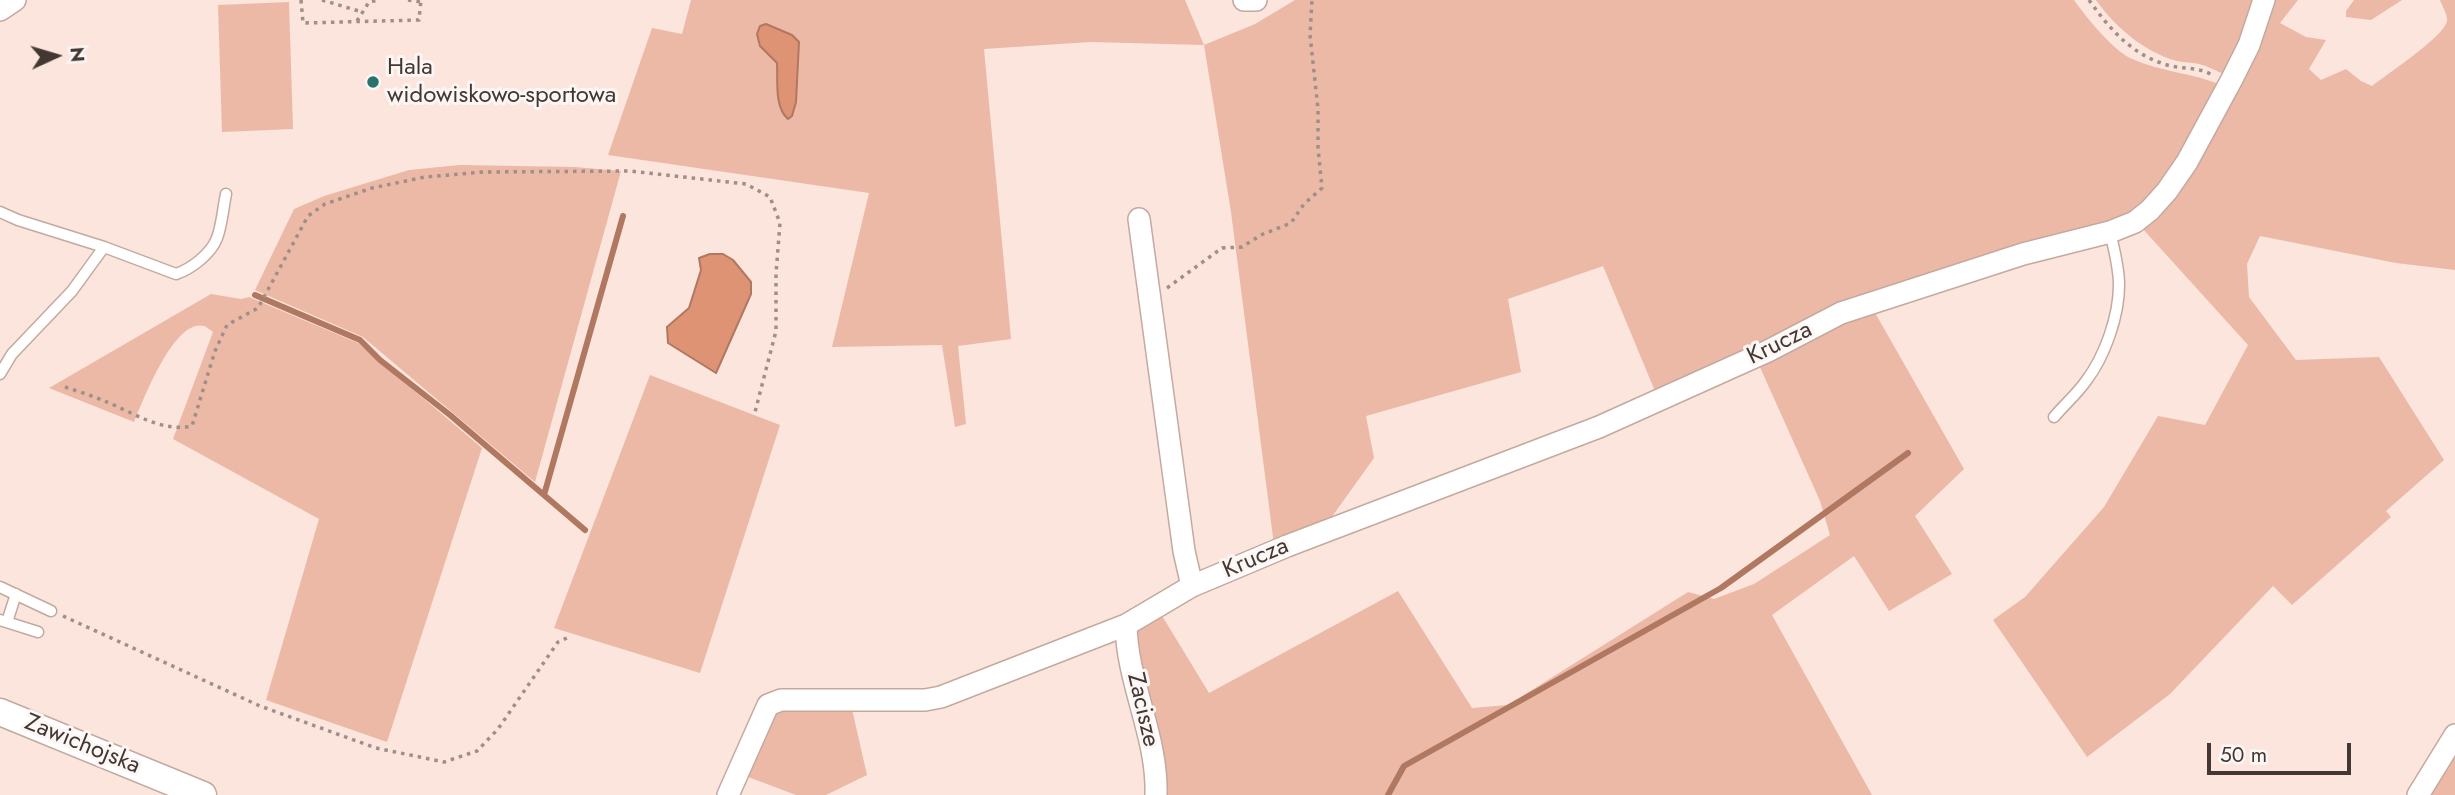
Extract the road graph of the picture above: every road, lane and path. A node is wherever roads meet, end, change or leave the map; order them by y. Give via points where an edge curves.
1 (15, 0) edge
2 (301, 0) edge
3 (322, 0) edge
4 (379, 0) edge
5 (408, 0) edge
6 (1244, 0) edge
7 (1256, 0) edge
8 (1312, 0) edge
9 (2089, 0) edge
10 (2264, 0) edge
11 (421, 1) edge
12 (0, 10) edge
13 (362, 12) junction
14 (357, 21) junction
15 (2229, 85) junction
16 (226, 194) dead end
17 (0, 212) edge
18 (1139, 219) dead end
19 (2110, 232) junction
20 (104, 247) junction
21 (1149, 298) junction
22 (0, 374) edge
23 (65, 387) dead end
24 (755, 412) dead end
25 (2054, 417) dead end
26 (1192, 586) junction
27 (0, 587) edge
28 (16, 594) junction
29 (51, 611) joint
30 (3, 621) edge
31 (1126, 625) junction
32 (38, 632) dead end
33 (569, 637) dead end
34 (0, 712) edge
35 (2455, 736) edge
36 (203, 795) edge
37 (728, 795) edge
38 (1156, 795) edge
39 (2418, 795) edge

1 - 12 street
2 - 14 path via 303,23
3 - 13 path
4 - 13 path via 369,2
5 - 11 path
6 - 7 street
8 - 21 path via 1310,35 1322,188 1292,223 1242,247 1222,248
9 - 15 path via 2126,46 2164,64 2205,71
10 - 15 street, Krucza
11 - 14 path via 419,20
13 - 14 path
15 - 19 street, Krucza via 2167,191 2135,222
16 - 20 lane via 217,240 187,270 176,274
17 - 20 lane
18 - 21 street, Krucza
19 - 25 lane via 2119,283 2108,338 2098,363
19 - 26 street, Krucza via 2023,254 1840,313 1768,351 1599,427
20 - 22 lane
21 - 26 street, Krucza
23 - 24 path via 152,422 178,429 192,426 227,325 258,308 308,216 325,204 425,177 630,171 746,184 770,197 780,223 776,331
26 - 31 street, Krucza
27 - 28 lane
28 - 29 lane
28 - 30 lane
29 - 33 path via 260,706 376,748 444,762 477,751 498,729 558,642
30 - 32 lane
31 - 37 street, Krucza via 941,697 781,700 768,705
31 - 38 street, Zacisze via 1156,770
34 - 36 street, Zawichojska
35 - 39 street

